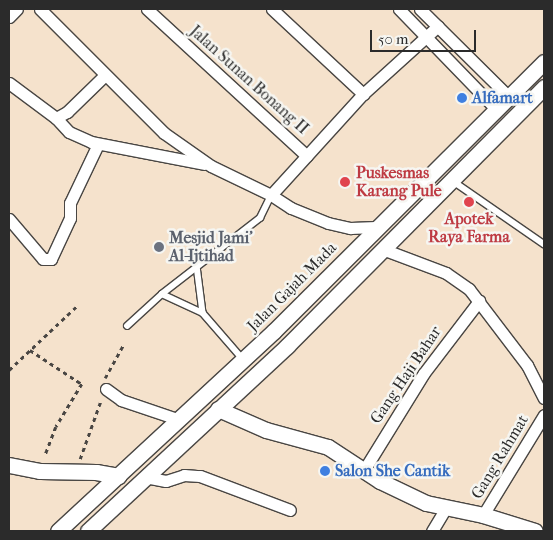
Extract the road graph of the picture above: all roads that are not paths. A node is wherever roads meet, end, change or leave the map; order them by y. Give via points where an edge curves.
1 (17, 9) edge
2 (40, 9) edge
3 (147, 9) edge
4 (272, 9) edge
5 (399, 9) edge
6 (420, 9) edge
7 (432, 13) edge
8 (9, 17) edge
9 (438, 26) junction
10 (428, 37) junction
11 (544, 62) edge
12 (104, 76) junction
13 (9, 84) edge
14 (363, 94) junction
15 (541, 95) edge
16 (509, 97) junction
17 (497, 110) junction
18 (56, 118) junction
19 (98, 144) junction
20 (307, 156) junction
21 (211, 166) junction
22 (439, 166) junction
23 (453, 181) junction
24 (271, 195) junction
25 (9, 219) edge
26 (376, 227) junction
27 (544, 244) edge
28 (385, 250) junction
29 (197, 266) junction
30 (162, 294) junction
31 (479, 301) junction
32 (203, 313) junction
33 (127, 326) dead end
34 (274, 331) junction
35 (287, 346) junction
36 (243, 359) junction
37 (106, 388) road end
38 (544, 398) edge
39 (218, 409) junction
40 (544, 415) edge
41 (180, 420) junction
42 (9, 465) edge
43 (364, 470) junction
44 (119, 476) junction
45 (146, 477) junction
46 (445, 508) junction
47 (290, 510) dead end
48 (483, 515) junction
49 (61, 530) edge
50 (88, 531) edge
51 (432, 531) edge
52 (535, 531) edge

1 - 8 street
2 - 12 street
3 - 20 street, Jalan Sunan Bonang II
4 - 14 street
5 - 10 street
6 - 7 street
7 - 9 street
9 - 10 street
9 - 16 street
10 - 14 street
10 - 17 street
11 - 16 main road, Jalan Gajah Mada
12 - 18 street via 67,112
12 - 21 street via 164,133
13 - 18 street
14 - 20 street
15 - 23 main road
16 - 17 main road, Jalan Gajah Mada
17 - 22 main road, Jalan Gajah Mada
18 - 19 street via 69,132
19 - 21 street
19 - 25 street via 70,203 70,218 51,259 43,259
20 - 24 street
21 - 24 street
22 - 23 main road
22 - 26 main road, Jalan Gajah Mada
23 - 27 lane
23 - 28 main road
24 - 26 street via 291,208 328,223 350,228
24 - 29 lane via 260,218
26 - 34 main road, Jalan Gajah Mada
28 - 31 street via 454,277
28 - 35 main road
29 - 30 lane
29 - 32 lane
30 - 32 lane
30 - 33 lane
31 - 38 street via 527,365
31 - 43 street, Gang Haji Bahar via 424,373
32 - 36 lane
34 - 35 main road
34 - 36 main road, Jalan Gajah Mada
35 - 39 main road
36 - 41 main road, Jalan Gajah Mada
37 - 41 street via 121,400
39 - 43 main road via 266,430 328,447
39 - 45 main road
40 - 48 street, Gang Rahmat
41 - 44 main road, Jalan Gajah Mada
42 - 44 main road via 40,471
43 - 46 main road via 398,491
44 - 49 main road, Jalan Gajah Mada
45 - 47 street via 166,481 184,475 200,476
45 - 50 main road
46 - 48 main road
46 - 51 street
48 - 52 main road

